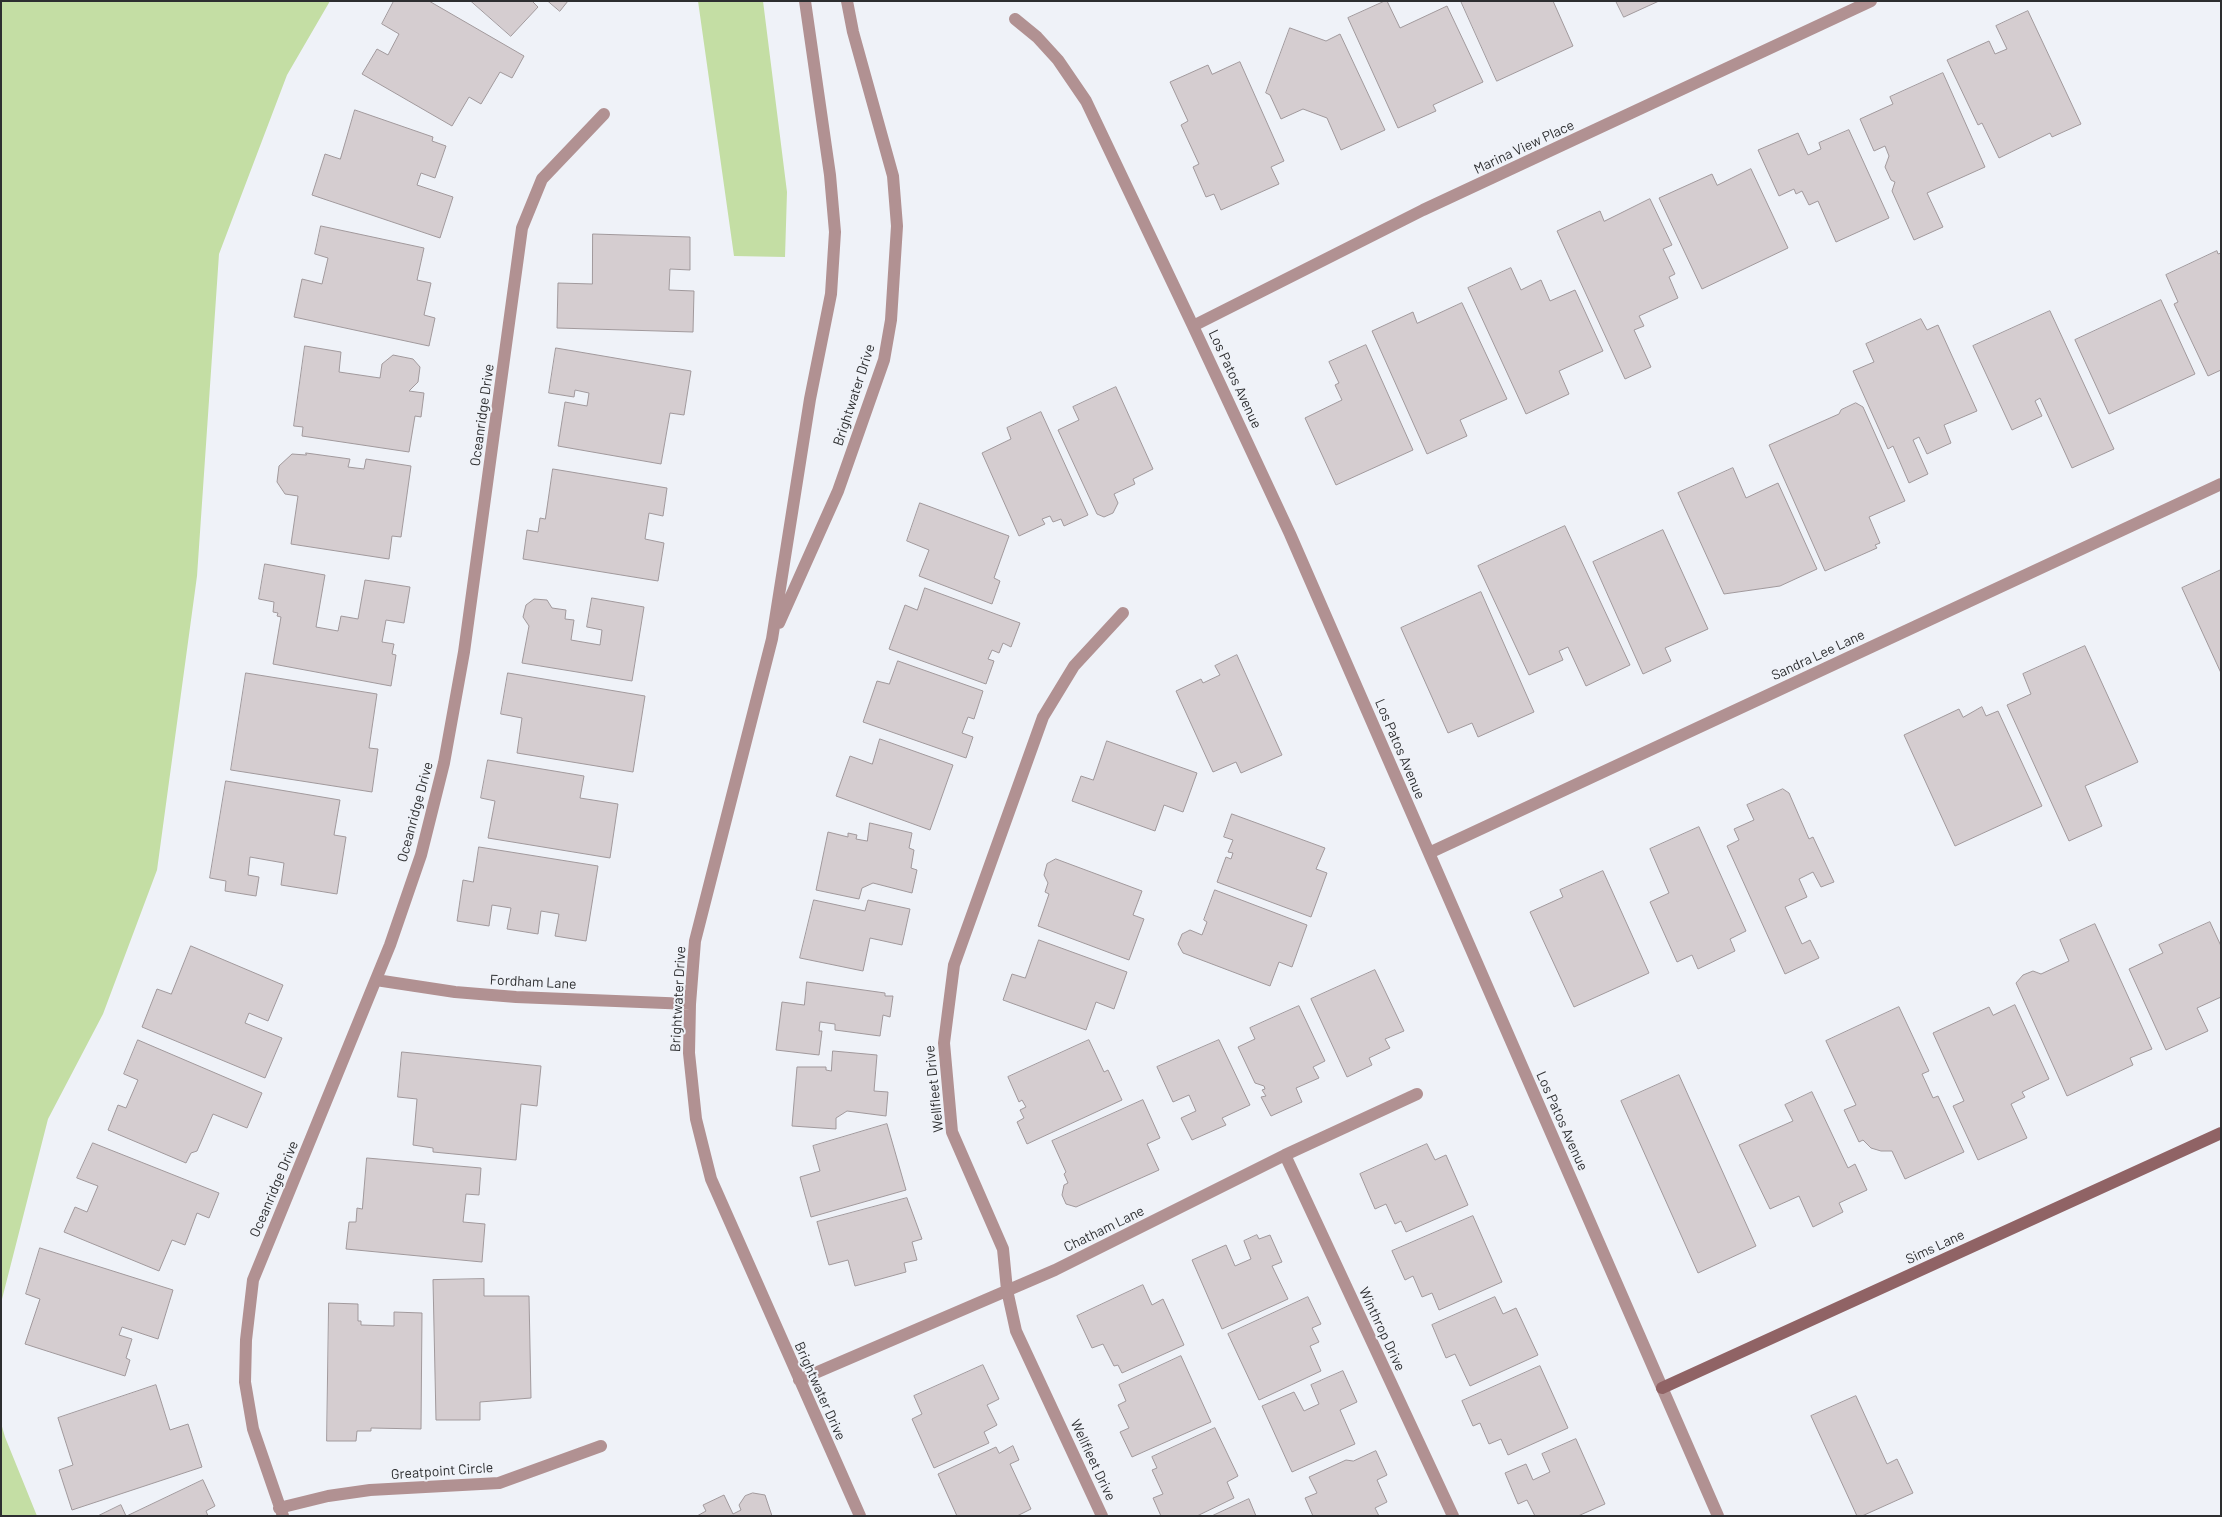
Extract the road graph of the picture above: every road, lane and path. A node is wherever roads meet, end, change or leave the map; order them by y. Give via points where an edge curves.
1 (805, 1) edge
2 (847, 1) edge
3 (1871, 1) edge
4 (1014, 19) dead end
5 (604, 114) dead end
6 (1193, 326) junction
7 (2221, 484) edge
8 (1123, 613) dead end
9 (772, 639) junction
10 (1429, 853) junction
11 (376, 980) junction
12 (690, 1004) junction
13 (1417, 1094) dead end
14 (2221, 1133) edge
15 (1285, 1155) junction
16 (1007, 1290) junction
17 (799, 1380) junction
18 (1662, 1388) junction
19 (601, 1446) dead end
20 (281, 1512) edge
21 (860, 1516) edge
22 (1102, 1516) edge
23 (1453, 1516) edge
24 (1718, 1516) edge

1 - 9 street, Brightwater Drive via 835,232 831,294 810,399
2 - 9 street, Brightwater Drive via 893,176 897,226 891,320 884,360 838,491
3 - 6 street, Marina View Place via 1424,210
4 - 6 street, Los Patos Avenue via 1037,37 1058,60 1086,101
5 - 11 street, Oceanridge Drive via 542,178 522,228 478,555 444,763 421,855
6 - 10 street, Los Patos Avenue via 1290,534
7 - 10 street, Sandra Lee Lane
8 - 16 street, Wellfleet Drive via 1074,666 1043,718 954,965 944,1043 952,1132 1003,1249
9 - 12 street, Brightwater Drive via 695,941
10 - 18 street, Los Patos Avenue
11 - 12 street, Fordham Lane via 516,997
11 - 20 street, Oceanridge Drive via 253,1280 245,1382 253,1429
12 - 17 street, Brightwater Drive via 689,1045 696,1119 711,1179
13 - 15 street, Chatham Lane
14 - 18 street, Sims Lane
15 - 16 street, Chatham Lane via 1055,1270
15 - 23 street, Winthrop Drive
16 - 17 street, Chatham Lane
16 - 22 street, Wellfleet Drive via 1016,1331
17 - 21 street, Brightwater Drive
18 - 24 street, Los Patos Avenue
19 - 20 street, Greatpoint Circle via 499,1483 370,1490 328,1496

